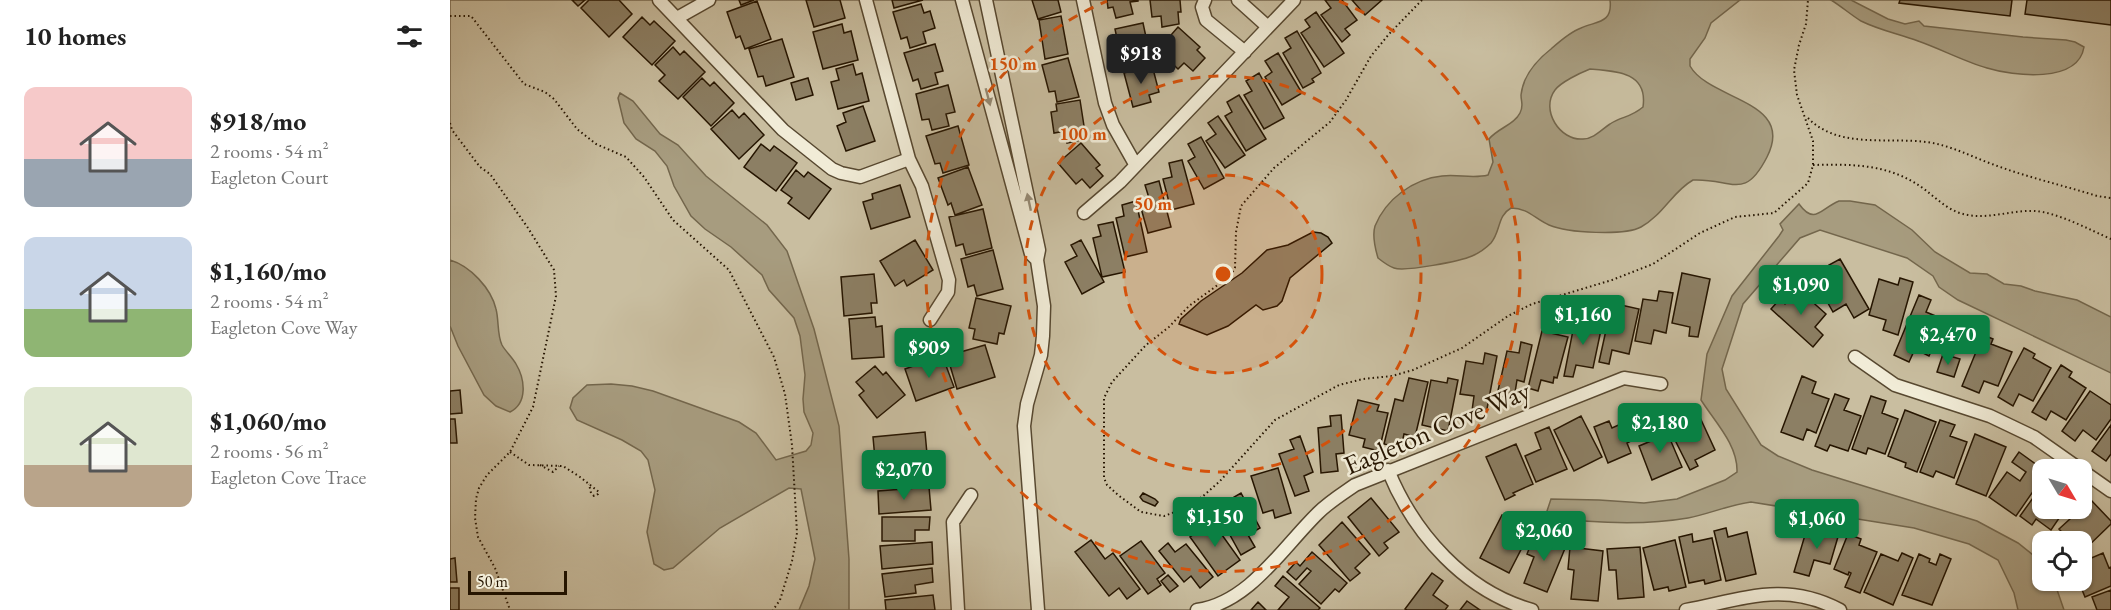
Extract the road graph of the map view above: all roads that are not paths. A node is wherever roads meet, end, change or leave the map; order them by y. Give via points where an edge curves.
1 (659, 0) edge
2 (709, 0) edge
3 (866, 0) edge
4 (962, 0) edge
5 (986, 0) edge
6 (1083, 0) edge
7 (1205, 0) edge
8 (1238, 0) edge
9 (1294, 0) edge
10 (677, 18) junction
11 (1268, 27) junction
12 (1245, 52) junction
13 (909, 159) junction
14 (1135, 164) junction
15 (1084, 213) dead end
16 (1037, 260) junction
17 (930, 320) dead end
18 (1855, 357) dead end
19 (1661, 384) dead end
20 (1388, 471) junction
21 (2111, 491) edge
22 (971, 495) dead end
23 (958, 610) edge
24 (1038, 610) edge
25 (1197, 610) edge
26 (1532, 610) edge
27 (1686, 610) edge
28 (1840, 610) edge

1 - 10 street
2 - 10 street
3 - 13 street
4 -> 16 street via 1031,254
16 -> 5 street via 1039,250
6 - 14 street via 1105,103
7 - 12 street via 1202,7 1206,20
8 - 11 street
9 - 11 street
10 - 13 street via 783,130 832,169 860,177
11 - 12 street
12 - 14 street
13 - 17 street via 922,186 949,280 948,292
14 - 15 street
16 - 24 street via 1044,306 1043,336 1024,426
18 - 21 street via 1895,385 1990,416 2034,437
19 - 20 street, Eagleton Cove Way via 1624,378
20 - 25 street, Eagleton Cove Way via 1336,498 1239,594
20 - 26 street via 1406,509 1436,549 1482,587
22 - 23 street via 953,522
27 - 28 street via 1780,593 1807,596

